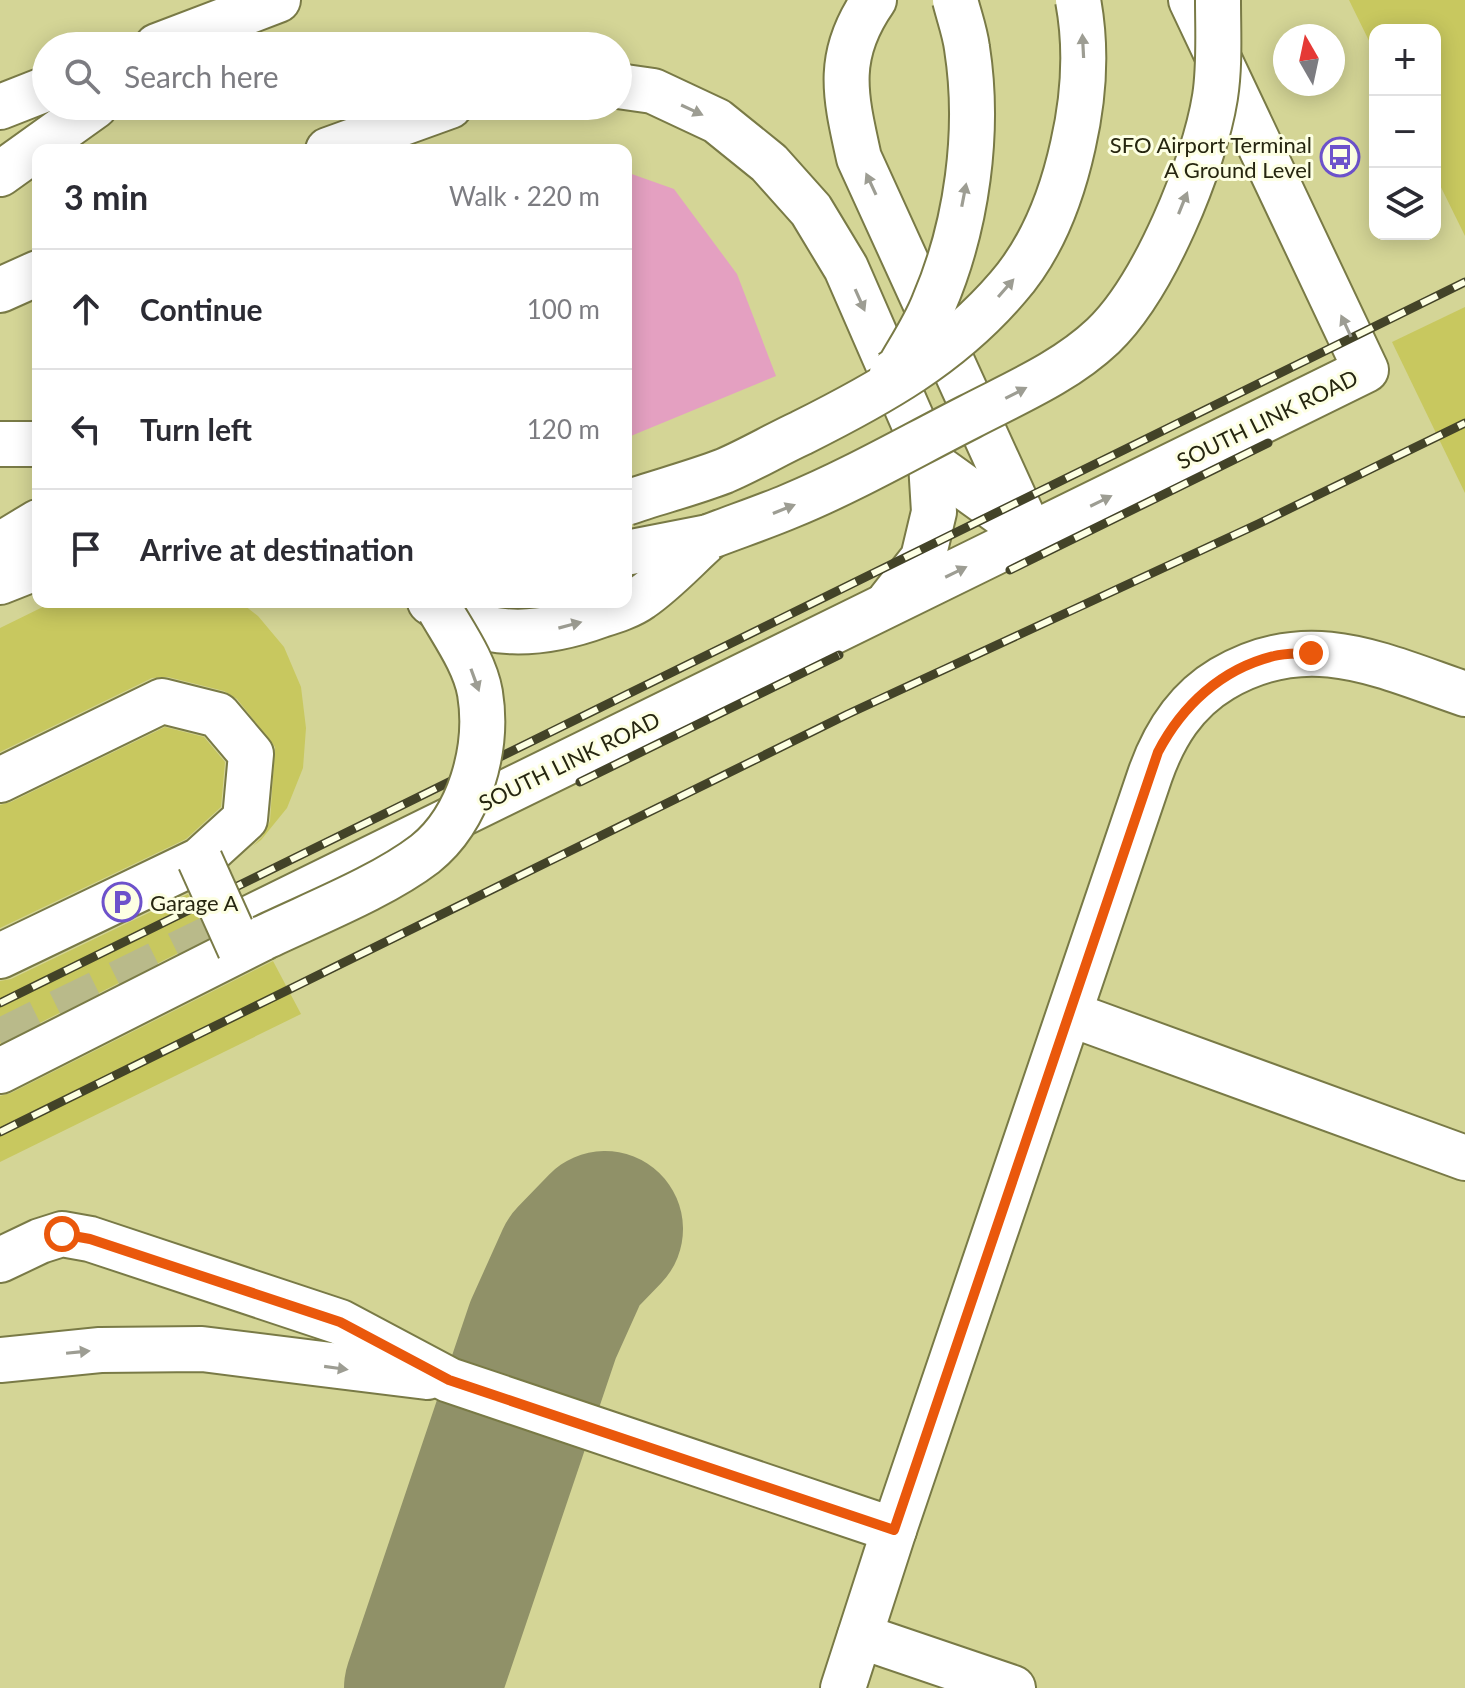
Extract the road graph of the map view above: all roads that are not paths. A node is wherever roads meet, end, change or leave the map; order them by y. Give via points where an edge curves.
1 (278, 0) edge
2 (874, 0) edge
3 (955, 0) edge
4 (1078, 0) edge
5 (1191, 0) edge
6 (1218, 0) edge
7 (200, 25) edge
8 (179, 32) edge
9 (632, 88) edge
10 (32, 94) edge
11 (0, 107) edge
12 (75, 120) edge
13 (411, 120) edge
14 (42, 144) edge
15 (345, 144) edge
16 (32, 151) edge
17 (0, 174) edge
18 (32, 276) edge
19 (0, 290) edge
20 (0, 444) edge
21 (32, 444) edge
22 (931, 463) junction
23 (632, 501) edge
24 (632, 512) edge
25 (32, 526) edge
26 (1031, 535) junction
27 (711, 536) junction
28 (0, 545) edge
29 (632, 552) edge
30 (32, 569) edge
31 (0, 582) edge
32 (632, 602) edge
33 (886, 605) junction
34 (436, 608) edge
35 (439, 608) edge
36 (617, 608) edge
37 (1465, 694) edge
38 (0, 780) edge
39 (200, 860) junction
40 (252, 935) junction
41 (0, 956) edge
42 (1070, 1014) junction
43 (0, 1071) edge
44 (1465, 1158) edge
45 (0, 1260) edge
46 (0, 1360) edge
47 (449, 1380) junction
48 (894, 1530) junction
49 (860, 1636) junction
50 (843, 1688) edge
51 (1013, 1688) edge

1 - 7 street
26 -> 2 street via 859,158 845,71 857,25
24 -> 3 street, bridge via 734,473 810,431 899,368 934,304 967,182 972,116 967,47
23 -> 4 street, bridge via 724,470 869,399 918,369 1009,286 1041,238 1065,182 1079,117 1084,49
26 -> 5 street, SOUTH LINK ROAD via 1366,370
27 -> 6 street, bridge via 791,506 897,454 1054,373 1105,334 1155,261 1203,151 1215,97
7 - 8 street
9 -> 22 street, SOUTH LINK ROAD via 653,91 717,121 769,163 811,210 846,268
10 - 11 street
12 - 14 street
13 - 15 street
16 - 17 street
18 - 19 street
20 - 21 street
22 - 26 street
22 - 33 street, SOUTH LINK ROAD via 934,512 923,558
25 - 28 street
33 -> 26 street, SOUTH LINK ROAD
27 - 29 street
32 -> 27 street
30 - 31 street
33 - 40 street, SOUTH LINK ROAD
34 -> 40 street, bridge via 480,691 479,751 460,810 442,838 401,870
35 -> 36 street via 473,627 498,631 551,630
37 - 42 street via 1381,665 1311,653 1275,655 1210,686 1185,709 1158,752
38 - 39 street via 162,701 218,715 251,754 245,819
39 - 40 street, bridge
39 - 41 street
40 - 43 street
42 - 44 street
42 - 48 street
45 - 47 street via 62,1234 90,1239 340,1322
46 -> 47 street via 100,1350 202,1349
47 - 48 street
48 - 49 street
49 - 50 street
49 - 51 street

